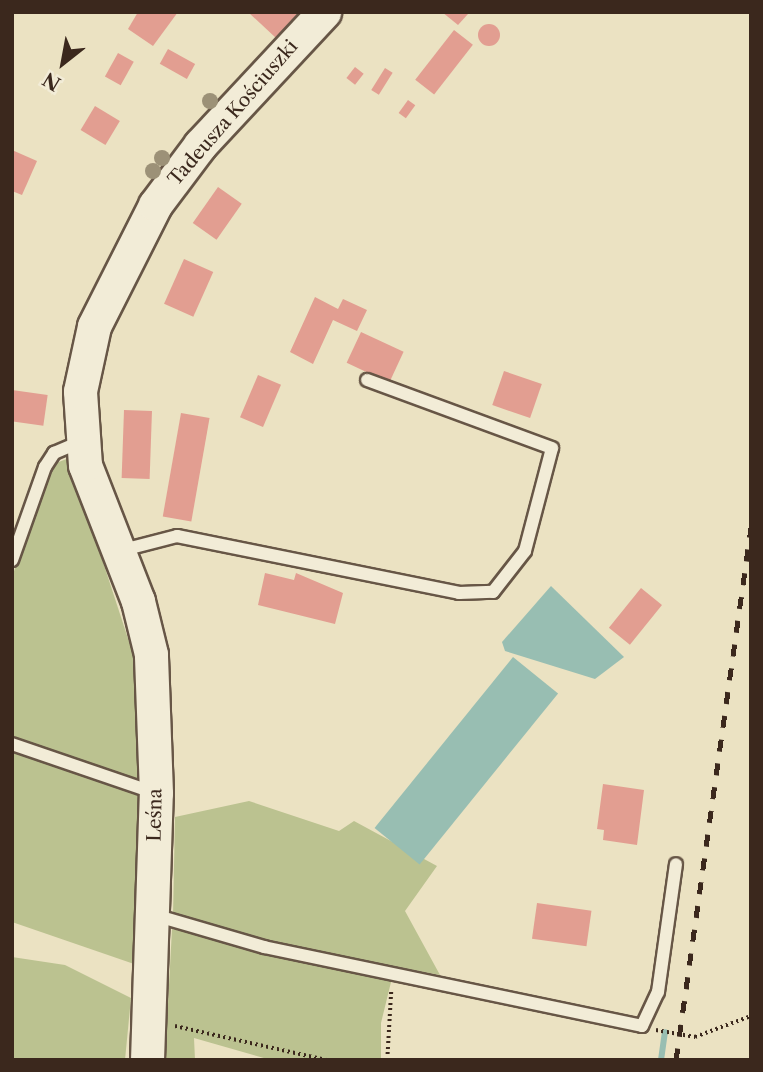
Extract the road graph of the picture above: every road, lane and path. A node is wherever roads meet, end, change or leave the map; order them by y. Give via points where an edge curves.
1 (324, 12) edge
2 (367, 380) dead end
3 (83, 441) junction
4 (12, 560) edge
5 (123, 562) junction
6 (12, 744) edge
7 (156, 793) junction
8 (676, 864) dead end
9 (154, 915) junction
10 (402, 974) junction
11 (751, 1016) edge
12 (163, 1024) dead end
13 (642, 1026) junction
14 (147, 1060) edge
15 (326, 1060) edge
16 (387, 1060) edge

1 - 3 main road, Tadeusza Kościuszki via 200,145 145,223 94,326 80,391
2 - 5 lane via 509,427 552,448 525,551 493,592 459,593 177,536
3 - 4 lane via 54,453 45,467
3 - 5 main road, Tadeusza Kościuszki via 85,465
5 - 7 main road, Leśna via 151,654
6 - 7 lane
7 - 9 main road, Leśna
8 - 13 lane via 658,992
9 - 10 lane via 264,947
9 - 14 main road, Leśna
10 - 13 lane
10 - 16 path via 390,992
11 - 13 path via 695,1037
12 - 15 path

